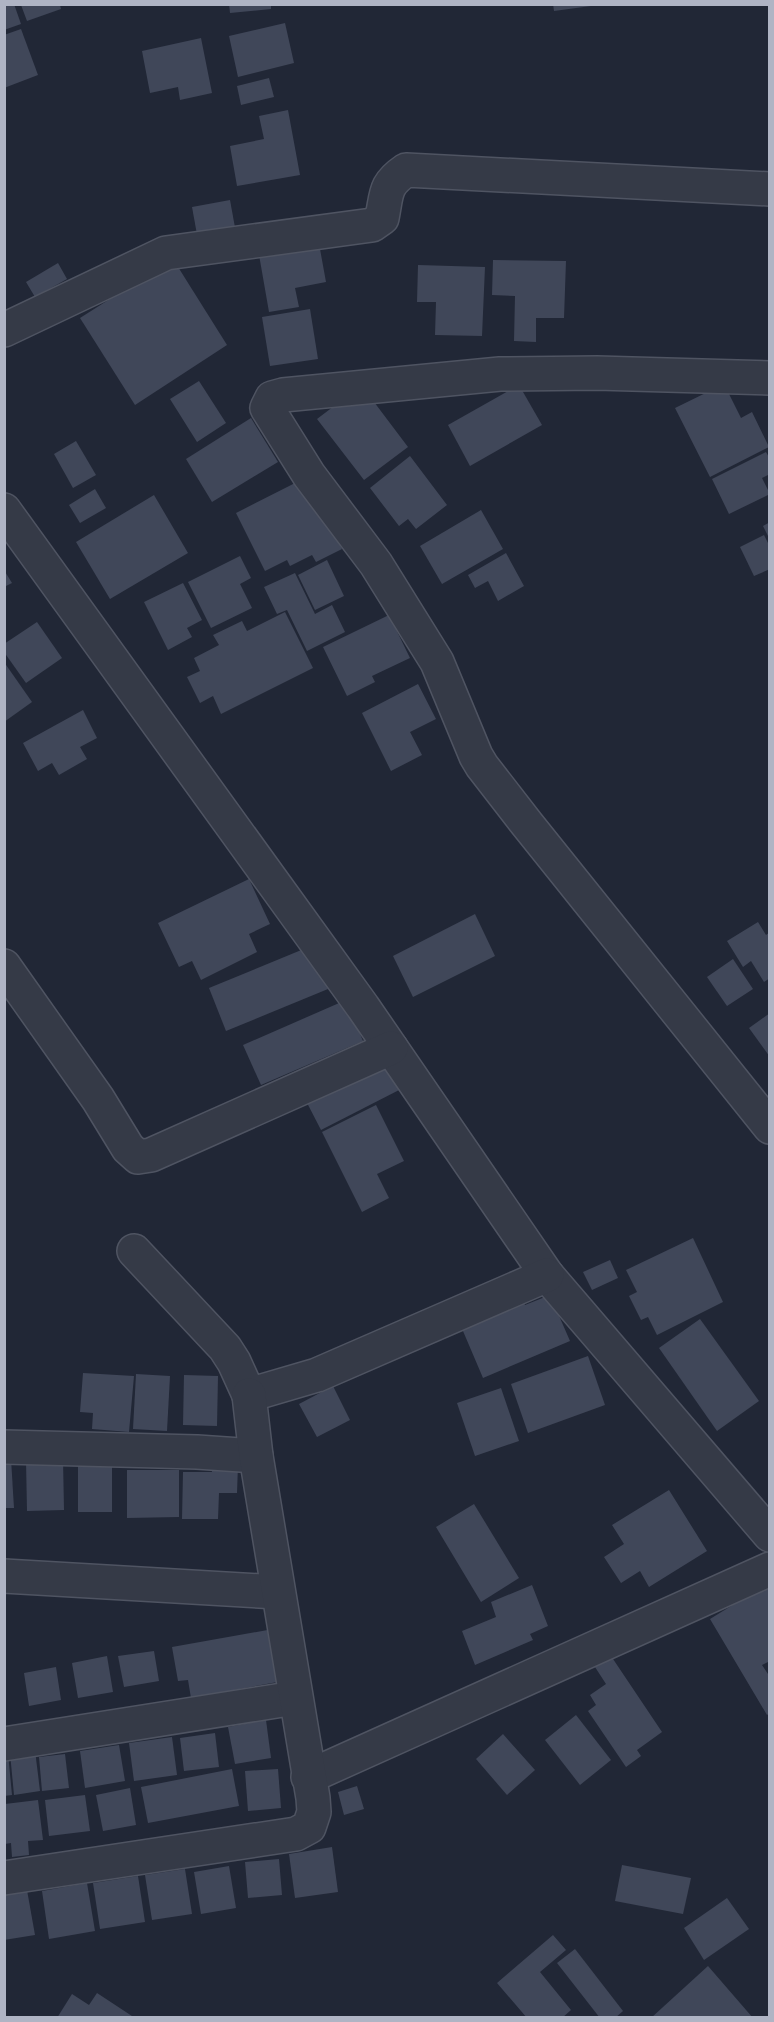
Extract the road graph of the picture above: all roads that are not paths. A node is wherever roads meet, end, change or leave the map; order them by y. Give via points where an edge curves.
1 (770, 189) edge
2 (4, 330) edge
3 (770, 378) edge
4 (4, 510) edge
5 (4, 966) edge
6 (391, 1048) junction
7 (770, 1127) edge
8 (134, 1251) dead end
9 (547, 1275) junction
10 (249, 1395) junction
11 (4, 1447) edge
12 (256, 1456) junction
13 (770, 1535) edge
14 (770, 1569) edge
15 (4, 1576) edge
16 (278, 1592) junction
17 (295, 1698) junction
18 (4, 1744) edge
19 (308, 1777) junction
20 (4, 1878) edge

1 - 2 street via 406,170 388,185 382,218 372,225 166,253
3 - 7 street via 500,374 283,395 272,398 267,408 309,474 376,564 431,653 482,766
4 - 6 street
5 - 6 street via 128,1148 138,1157 151,1155
6 - 9 street
8 - 10 street via 225,1348
9 - 10 street via 317,1375
9 - 13 street
10 - 12 street
11 - 12 street
12 - 16 street
14 - 19 street
15 - 16 street
16 - 17 street
17 - 18 street
17 - 19 street
19 - 20 street via 314,1812 303,1832

